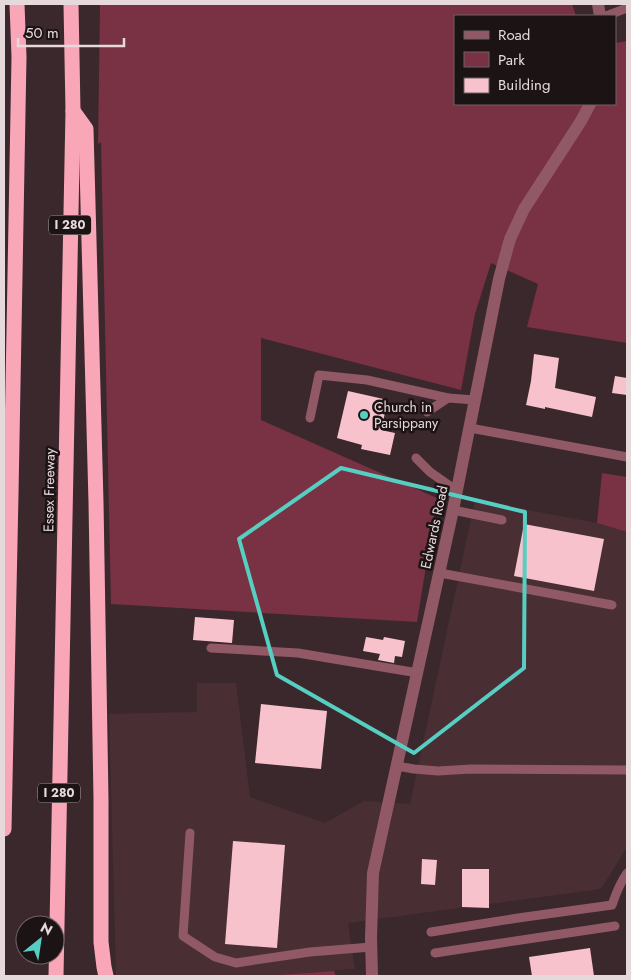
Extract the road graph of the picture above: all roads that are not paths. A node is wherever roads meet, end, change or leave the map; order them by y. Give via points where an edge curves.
1 (17, 4) edge
2 (71, 4) edge
3 (627, 8) edge
4 (609, 15) edge
5 (589, 105) edge
6 (72, 111) junction
7 (448, 398) junction
8 (476, 400) junction
9 (427, 412) dead end
10 (310, 418) dead end
11 (470, 428) junction
12 (627, 457) edge
13 (416, 458) dead end
14 (457, 490) junction
15 (11, 494) junction
16 (454, 510) junction
17 (502, 520) dead end
18 (4, 538) edge
19 (440, 574) junction
20 (612, 606) dead end
21 (211, 648) dead end
22 (418, 673) junction
23 (397, 766) junction
24 (627, 770) edge
25 (4, 829) edge
26 (190, 833) dead end
27 (627, 873) edge
28 (615, 926) dead end
29 (431, 932) dead end
30 (371, 947) junction
31 (435, 953) dead end
32 (56, 976) edge
33 (106, 976) edge
34 (372, 976) edge

1 - 15 highway via 19,57
2 - 6 highway, Essex Freeway / I 280
3 - 4 lane
5 - 8 street, Edwards Road via 524,208 510,239
6 - 32 highway, Essex Freeway / I 280
6 - 33 highway via 86,129 96,502 101,942
7 - 8 lane
7 - 9 lane
7 - 10 lane via 367,380 319,375
8 - 11 street, Edwards Road
11 - 12 lane
11 - 14 street, Edwards Road
13 - 14 lane
14 - 16 street, Edwards Road
15 - 18 highway
15 - 25 highway
16 - 17 lane
16 - 19 street, Edwards Road
19 - 20 lane
19 - 22 street, Edwards Road
21 - 22 lane via 298,653
22 - 23 street, Edwards Road
23 - 24 lane via 438,771 470,768
23 - 30 street, Edwards Road via 373,873
26 - 30 lane via 184,936 209,954 236,963
27 - 29 lane via 612,905
28 - 31 lane
30 - 34 street, Edwards Road

